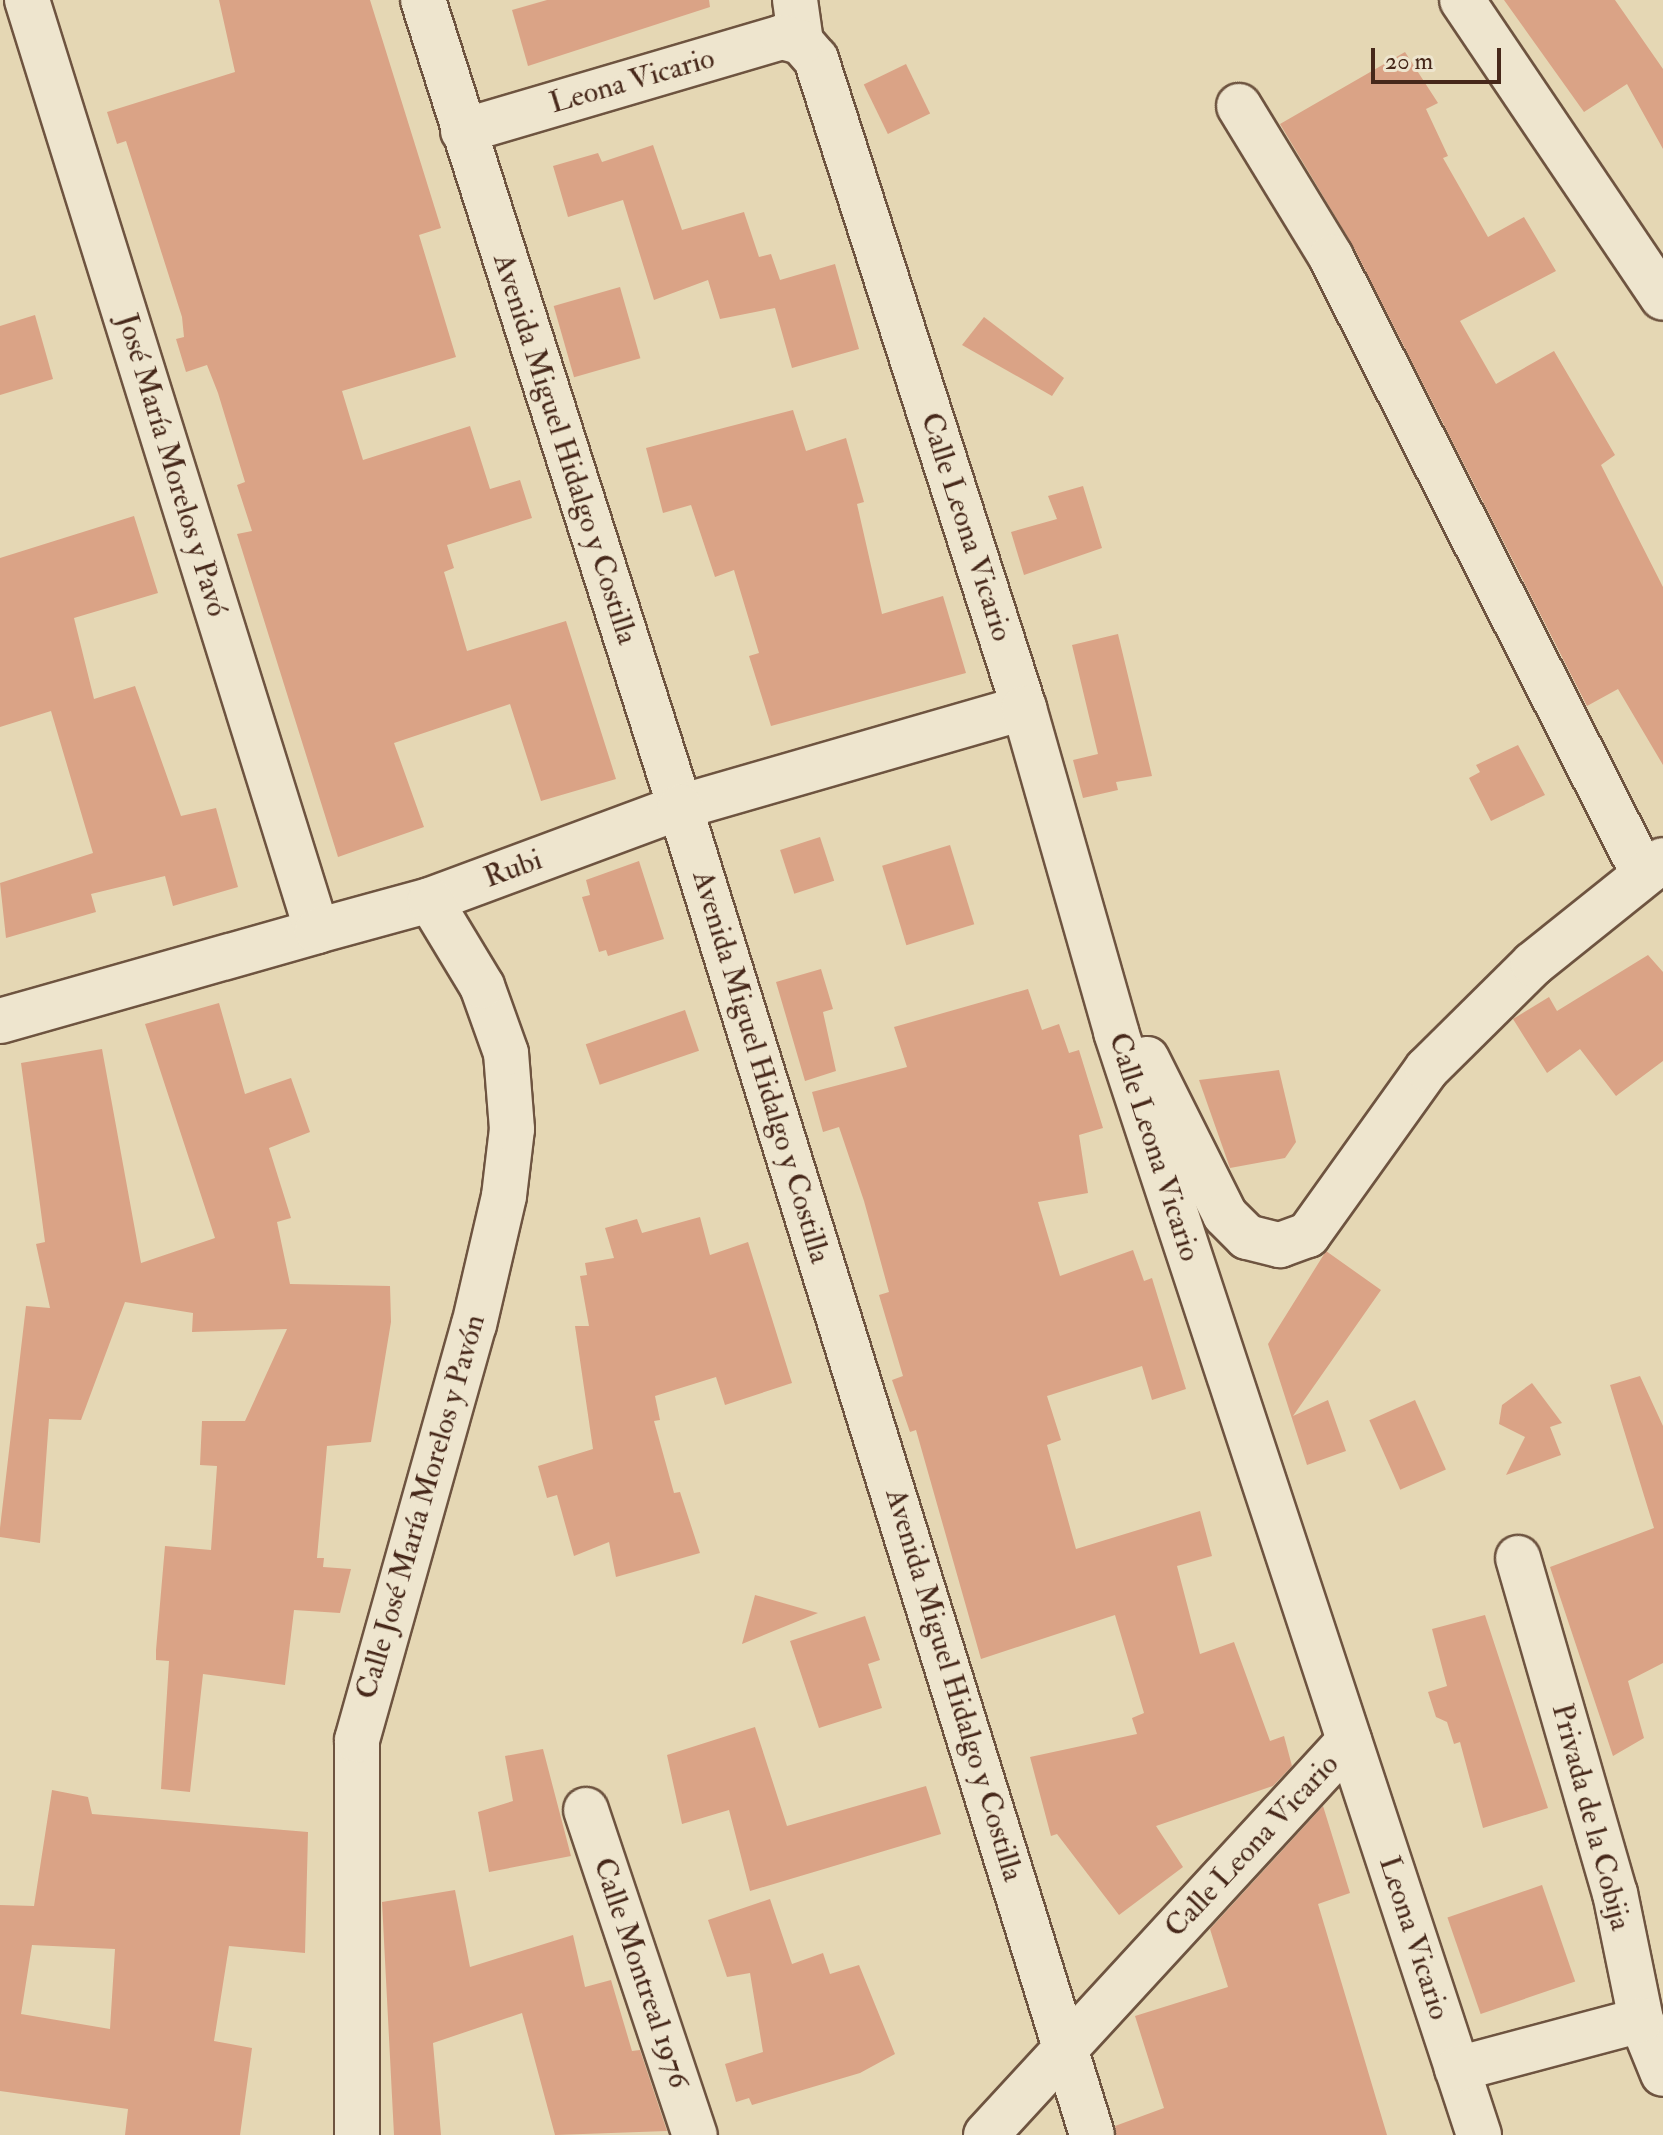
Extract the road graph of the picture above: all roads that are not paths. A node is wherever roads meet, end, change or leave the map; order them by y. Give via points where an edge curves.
1 (27, 0) edge
2 (423, 0) edge
3 (795, 0) edge
4 (1462, 0) edge
5 (801, 42) junction
6 (1239, 106) dead end
7 (463, 131) junction
8 (1663, 298) edge
9 (1024, 708) junction
10 (680, 807) junction
11 (1653, 866) edge
12 (430, 900) junction
13 (317, 931) junction
14 (0, 1021) edge
15 (1116, 1032) junction
16 (1518, 1558) dead end
17 (1349, 1741) junction
18 (586, 1810) dead end
19 (1641, 2020) junction
20 (1066, 2046) junction
21 (1457, 2069) junction
22 (1663, 2074) edge
23 (357, 2135) edge
24 (695, 2135) edge
25 (986, 2135) edge
26 (1092, 2135) edge
27 (1479, 2135) edge

1 - 13 street, José María Morelos y Pavó
2 - 7 street, Avenida Miguel Hidalgo y Costilla
3 - 5 street
4 - 8 street
5 - 7 street, Leona Vicario via 782,37
5 - 9 street, Calle Leona Vicario via 816,59
6 - 11 street via 1331,257
7 - 10 street, Avenida Miguel Hidalgo y Costilla
9 - 10 street, Rubi
9 - 15 street, Calle Leona Vicario
10 - 12 street, Rubi
10 - 20 street, Avenida Miguel Hidalgo y Costilla
11 - 15 street via 1533,964 1427,1069 1308,1235 1280,1245 1247,1237 1225,1215 1146,1057
12 - 13 street, Rubi
12 - 23 street, Calle José María Morelos y Pavón via 482,986 506,1053 512,1129 504,1196 474,1325 357,1740
13 - 14 street, Rubi
15 - 17 street, Calle Leona Vicario
16 - 19 street, Privada de la Cobija via 1615,1893
17 - 20 street, Calle Leona Vicario
17 - 21 street, Leona Vicario
18 - 24 street, Calle Montreal 1976
19 - 21 street
19 - 22 street, Privada de la Cobija
20 - 25 street, Calle Leona Vicario
20 - 26 street, Avenida Miguel Hidalgo y Costilla
21 - 27 street, Leona Vicario

